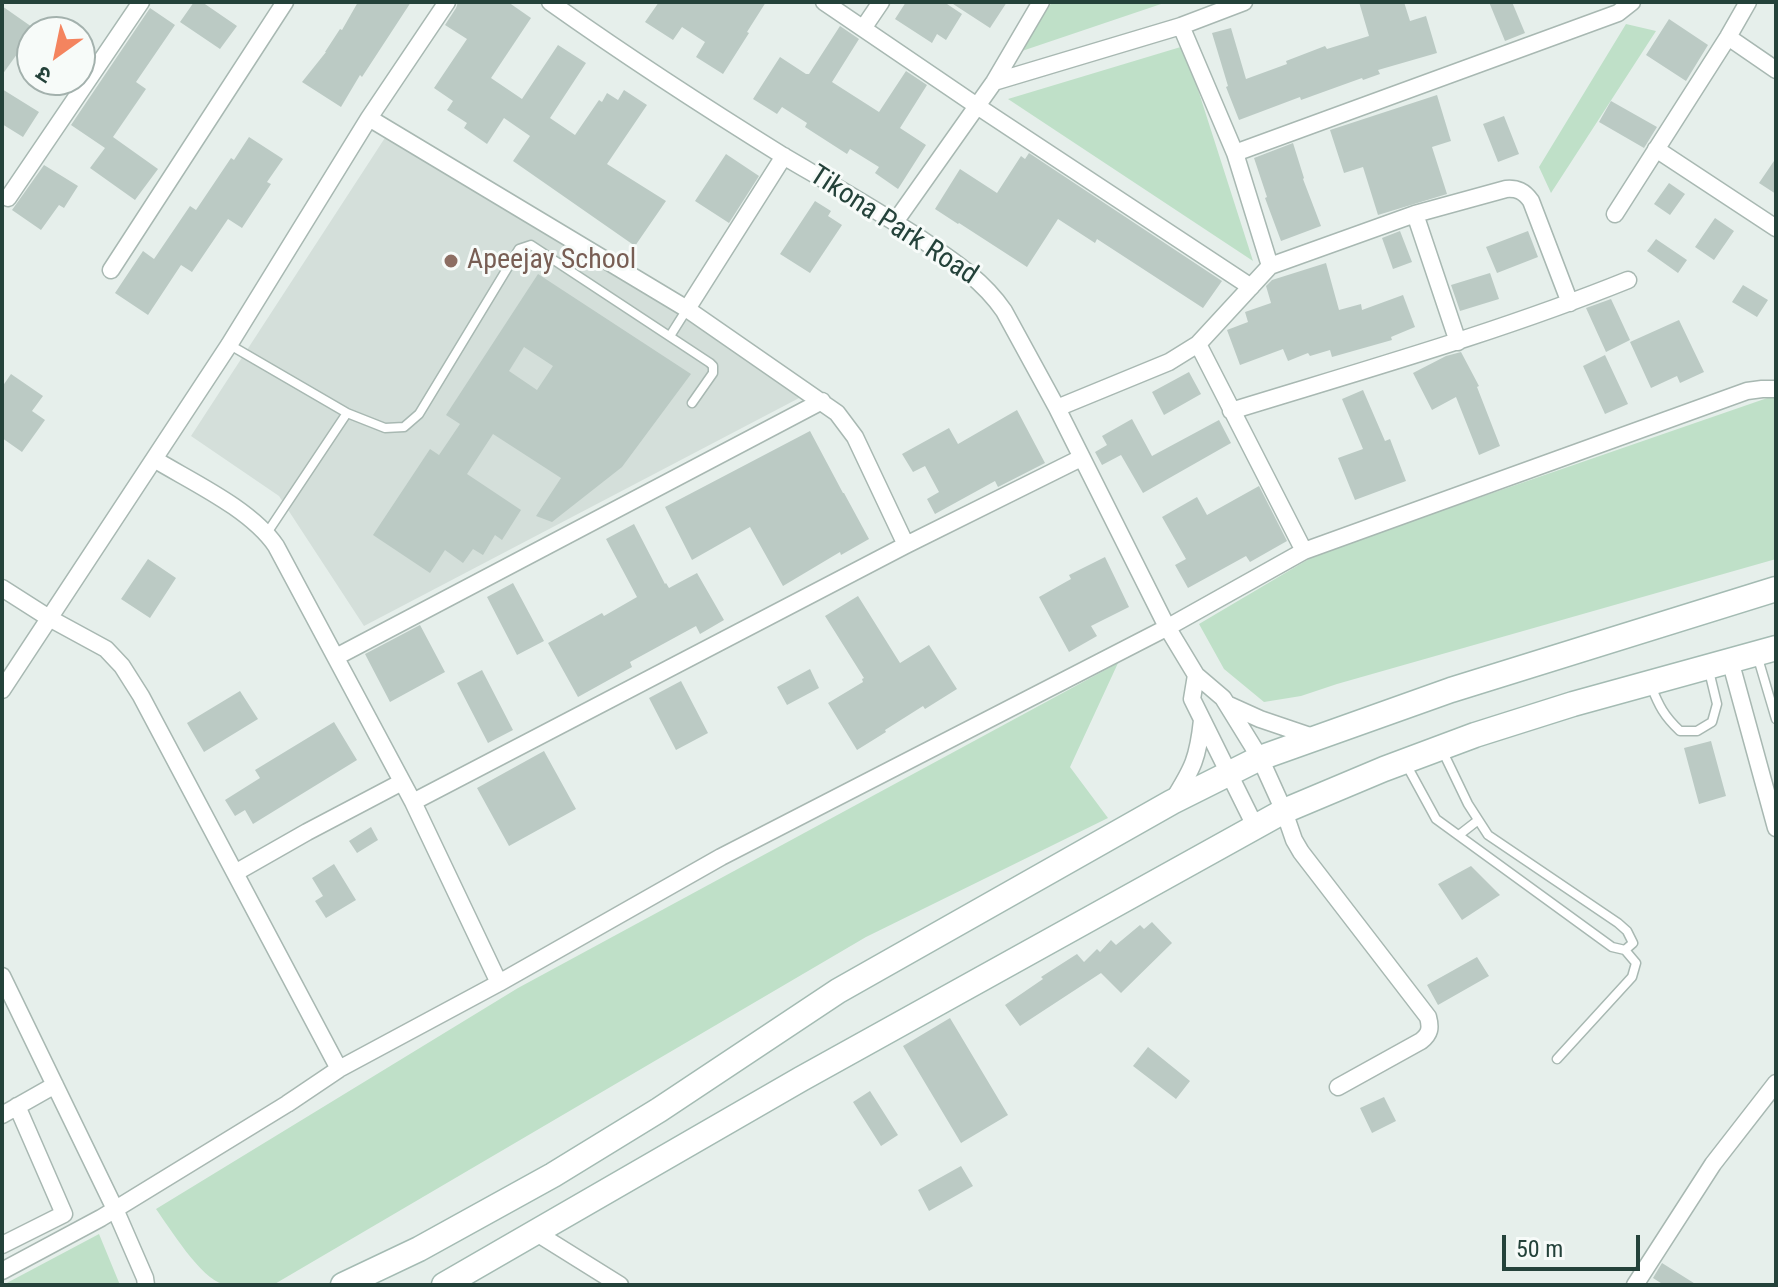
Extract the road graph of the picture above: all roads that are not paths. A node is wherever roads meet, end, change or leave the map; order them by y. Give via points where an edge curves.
1 (141, 2) edge
2 (285, 2) edge
3 (447, 2) edge
4 (550, 2) edge
5 (824, 2) edge
6 (881, 2) edge
7 (1041, 2) edge
8 (1244, 2) edge
9 (1632, 2) edge
10 (1748, 2) edge
11 (1181, 26) junction
12 (864, 27) junction
13 (1728, 37) junction
14 (1776, 70) edge
15 (994, 82) junction
16 (977, 106) junction
17 (369, 118) junction
18 (1656, 149) junction
19 (1235, 153) junction
20 (784, 156) junction
21 (8, 198) dead end
22 (1415, 214) junction
23 (1615, 214) dead end
24 (895, 222) junction
25 (1776, 228) edge
26 (1270, 266) junction
27 (111, 270) dead end
28 (1628, 280) dead end
29 (1251, 287) junction
30 (1570, 303) junction
31 (687, 309) junction
32 (670, 336) junction
33 (1458, 342) junction
34 (1198, 344) junction
35 (229, 345) junction
36 (1776, 389) edge
37 (822, 401) junction
38 (692, 403) dead end
39 (1057, 408) junction
40 (1231, 411) junction
41 (347, 413) junction
42 (1081, 458) junction
43 (154, 459) junction
44 (267, 533) junction
45 (906, 545) junction
46 (1304, 551) junction
47 (2, 588) edge
48 (1776, 589) edge
49 (49, 618) junction
50 (1167, 627) junction
51 (1766, 650) edge
52 (336, 657) junction
53 (1719, 663) junction
54 (1196, 675) junction
55 (1650, 682) junction
56 (2, 690) edge
57 (1228, 705) junction
58 (1776, 719) edge
59 (1202, 720) junction
60 (1317, 738) junction
61 (1441, 747) junction
62 (1260, 758) junction
63 (1405, 761) junction
64 (1229, 772) junction
65 (402, 782) junction
66 (413, 802) junction
67 (1172, 802) junction
68 (1284, 811) junction
69 (1477, 821) junction
70 (1255, 826) junction
71 (1776, 828) edge
72 (1459, 835) junction
73 (235, 873) junction
74 (1625, 950) junction
75 (2, 976) edge
76 (499, 983) junction
77 (1557, 1059) dead end
78 (339, 1069) junction
79 (1776, 1083) edge
80 (55, 1085) junction
81 (1338, 1087) dead end
82 (17, 1106) junction
83 (2, 1115) edge
84 (115, 1209) junction
85 (535, 1232) junction
86 (2, 1245) edge
87 (2, 1271) edge
88 (149, 1283) edge
89 (449, 1284) edge
90 (343, 1285) edge
91 (620, 1285) edge
92 (1635, 1285) edge

1 - 21 street
2 - 27 street
3 - 17 street
4 - 20 street, Tikona Park Road
5 - 12 street
6 - 12 street
7 - 15 street
8 - 11 street
9 - 19 street via 1618,13
10 - 13 street
11 - 15 street
11 - 19 street
12 - 16 street
13 - 14 street
13 - 18 street
15 - 16 street
16 - 24 street
16 - 29 street
17 - 31 street
17 - 35 street
18 - 23 street
18 - 25 street
19 - 26 street
20 - 24 street, Tikona Park Road
20 - 31 street
22 - 26 street
22 - 30 street via 1506,189 1522,191 1531,201
22 - 33 street
24 - 39 street, Tikona Park Road via 961,266 996,299
26 - 29 street
28 - 30 street
29 - 34 street
30 - 33 street
31 - 32 lane
31 - 37 street
32 - 38 lane via 713,366
32 - 41 lane via 527,245 513,258 413,421 385,428
33 - 40 street
34 - 39 street via 1169,362
34 - 40 street
35 - 41 lane
35 - 43 street
36 - 46 street via 1747,391
37 - 45 street via 855,437
37 - 52 street
39 - 42 street, Tikona Park Road
40 - 46 street
41 - 44 lane
42 - 45 street
42 - 50 street, Tikona Park Road
43 - 44 street via 241,511
43 - 49 street
44 - 52 street
45 - 66 street
46 - 50 street
47 - 49 street
48 - 60 street via 1451,690
49 - 56 street
49 - 73 street via 106,649 122,666
50 - 54 street, Tikona Park Road
50 - 76 street via 721,857
51 - 53 street
51 - 58 lane
52 - 65 street
53 - 55 street
53 - 55 lane via 1712,722 1697,731 1680,731 1666,719
53 - 71 street
54 - 57 street, Tikona Park Road
54 - 59 street, Tikona Park Road via 1192,699
55 - 61 street
57 - 60 street, Tikona Park Road
57 - 62 street, Tikona Park Road
59 - 64 street, Tikona Park Road
59 - 67 street, Tikona Park Road via 1191,772
60 - 62 street
61 - 63 street
61 - 69 lane
62 - 64 street
62 - 68 street, Tikona Park Road
63 - 68 street
63 - 72 lane via 1436,819
64 - 67 street
64 - 70 street, Tikona Park Road
65 - 66 street
65 - 73 street
66 - 76 street
67 - 90 street via 838,991 553,1175
68 - 70 street
68 - 81 street, Tikona Park Road via 1310,866 1431,1027 1421,1041
69 - 72 lane
69 - 74 lane via 1488,835 1627,931 1633,943
70 - 85 street
72 - 74 lane via 1612,947
73 - 78 street
74 - 77 lane via 1636,963 1632,977
75 - 80 street
76 - 78 street
78 - 84 street
79 - 92 street via 1713,1164
80 - 82 street
80 - 84 street
82 - 83 street
82 - 86 street via 64,1214
84 - 87 street
84 - 88 street
85 - 89 street
85 - 91 street

